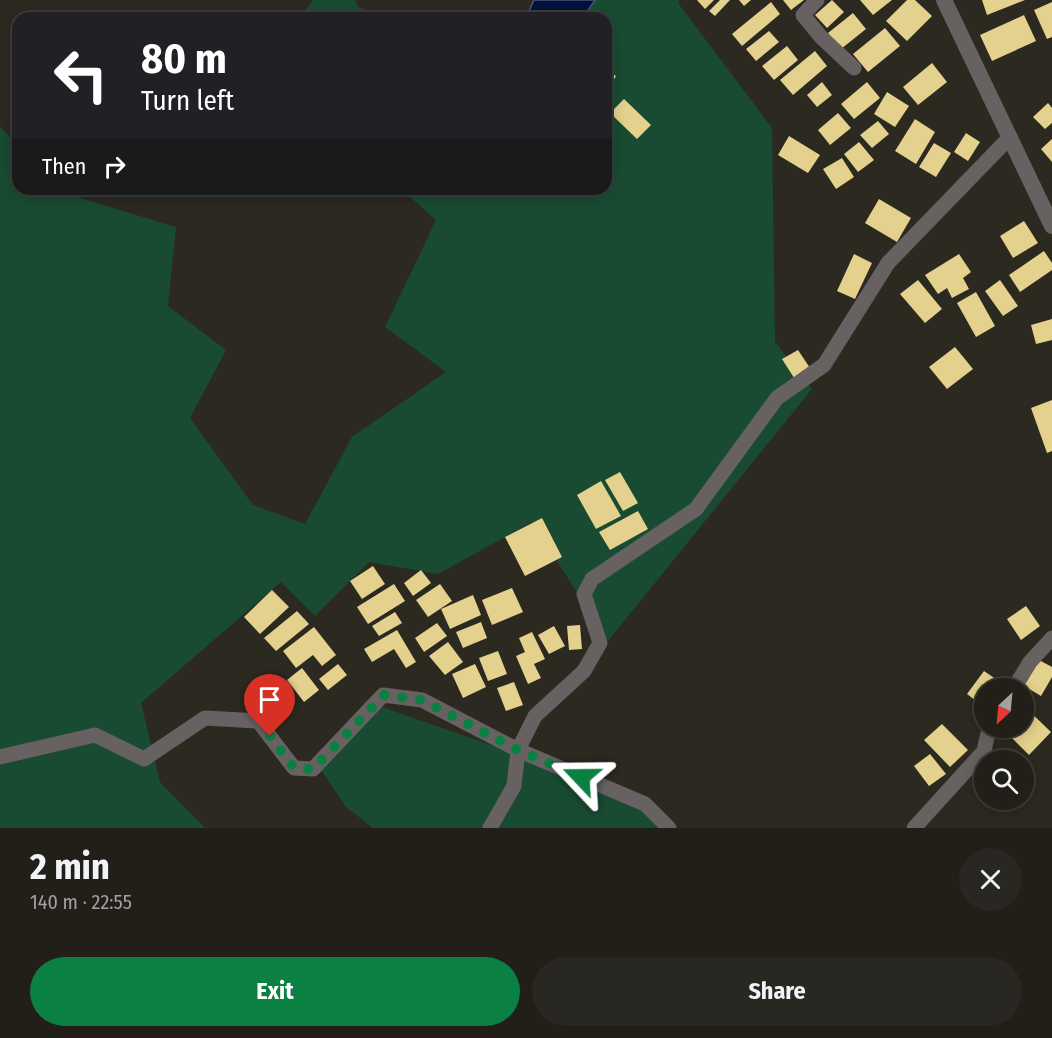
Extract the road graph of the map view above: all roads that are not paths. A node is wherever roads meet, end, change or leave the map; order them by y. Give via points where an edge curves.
1 (817, 0) edge
2 (945, 0) edge
3 (854, 68) dead end
4 (1010, 137) junction
5 (1052, 226) edge
6 (1052, 638) edge
7 (1020, 678) edge
8 (987, 738) edge
9 (518, 750) junction
10 (0, 757) edge
11 (490, 828) edge
12 (669, 828) edge
13 (914, 828) edge

1 - 3 street via 803,15
2 - 4 street
4 - 5 street
4 - 9 street via 888,262 824,365 777,398 696,509 592,579 584,594 600,643 584,671 535,716
6 - 7 street
8 - 13 street via 984,751
9 - 10 street via 422,700 384,695 313,769 294,768 258,721 205,718 144,759 95,735
9 - 11 street via 514,786
9 - 12 street via 645,804

